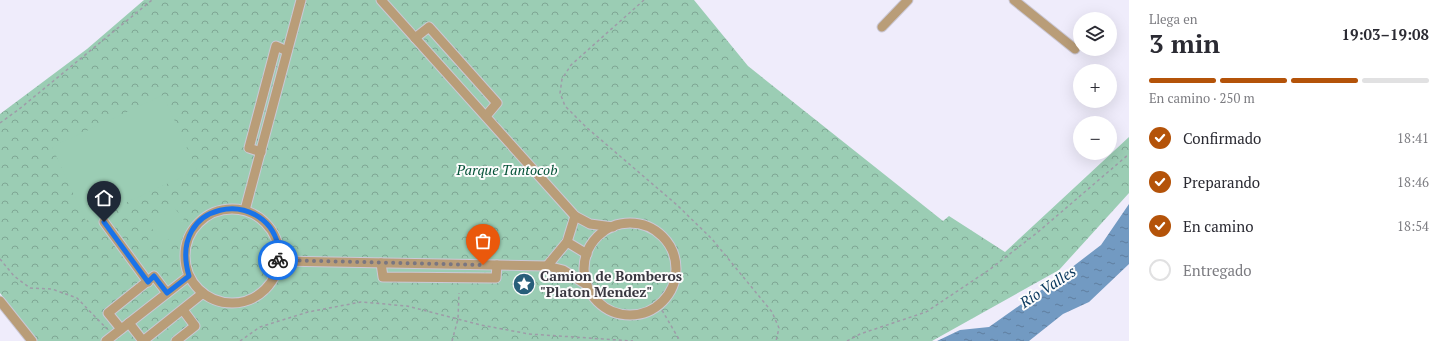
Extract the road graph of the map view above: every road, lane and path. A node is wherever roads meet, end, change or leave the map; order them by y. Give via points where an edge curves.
1 (152, 0) edge
2 (301, 0) edge
3 (382, 0) edge
4 (644, 0) edge
5 (908, 0) edge
6 (1014, 0) edge
7 (882, 27) dead end
8 (415, 38) junction
9 (1073, 47) edge
10 (486, 116) junction
11 (0, 123) edge
12 (1129, 154) edge
13 (245, 210) junction
14 (575, 216) junction
15 (104, 222) dead end
16 (613, 227) junction
17 (567, 242) junction
18 (587, 254) junction
19 (0, 259) edge
20 (278, 261) junction
21 (381, 263) junction
22 (498, 265) junction
23 (547, 266) junction
24 (189, 276) junction
25 (148, 282) junction
26 (587, 286) junction
27 (167, 293) junction
28 (203, 293) junction
29 (459, 293) dead end
30 (0, 301) edge
31 (659, 306) junction
32 (183, 310) junction
33 (458, 319) junction
34 (129, 323) junction
35 (121, 329) junction
36 (109, 338) edge
37 (32, 341) edge
38 (143, 341) edge
39 (176, 341) edge
40 (240, 341) edge
41 (452, 341) edge
42 (633, 341) edge
43 (680, 341) edge
44 (776, 341) edge
45 (847, 341) edge

1 - 11 path
2 - 13 street
3 - 8 street
4 - 44 path via 571,65 562,79 560,93 565,106 712,239 772,312 779,328
5 - 7 street
6 - 9 street
8 - 10 street
8 - 10 street via 429,27 435,33 497,103
10 - 14 street
12 - 45 path via 1038,232 926,312 860,334
13 - 20 street via 260,218 271,230 278,245
13 - 24 street via 230,208 215,211 201,219 191,231 185,246
14 - 16 street via 590,224
14 - 17 street
15 - 25 street
16 - 18 street via 595,240
16 - 31 street via 638,224 652,229 665,239 676,267 675,282 669,295
17 - 18 street
17 - 23 street
18 - 26 street via 584,270
19 - 36 path via 14,276 30,288 52,289 77,298
20 - 21 street
20 - 28 street via 274,277 264,290 250,299 234,303 218,301
21 - 22 street
21 - 22 street via 383,277 496,278
22 - 23 street
23 - 26 street via 563,270
24 - 27 street
24 - 28 street
25 - 27 street via 154,276
25 - 35 street via 108,313
26 - 31 street via 594,298 605,308 618,314 632,316 647,313
27 - 34 street
28 - 32 street
29 - 33 path
30 - 37 street
31 - 43 path
32 - 38 street
32 - 39 street via 195,326
33 - 40 path via 407,306 361,302 308,312 260,327
33 - 41 path
33 - 42 path via 529,334
34 - 35 street
34 - 38 street
35 - 36 street

